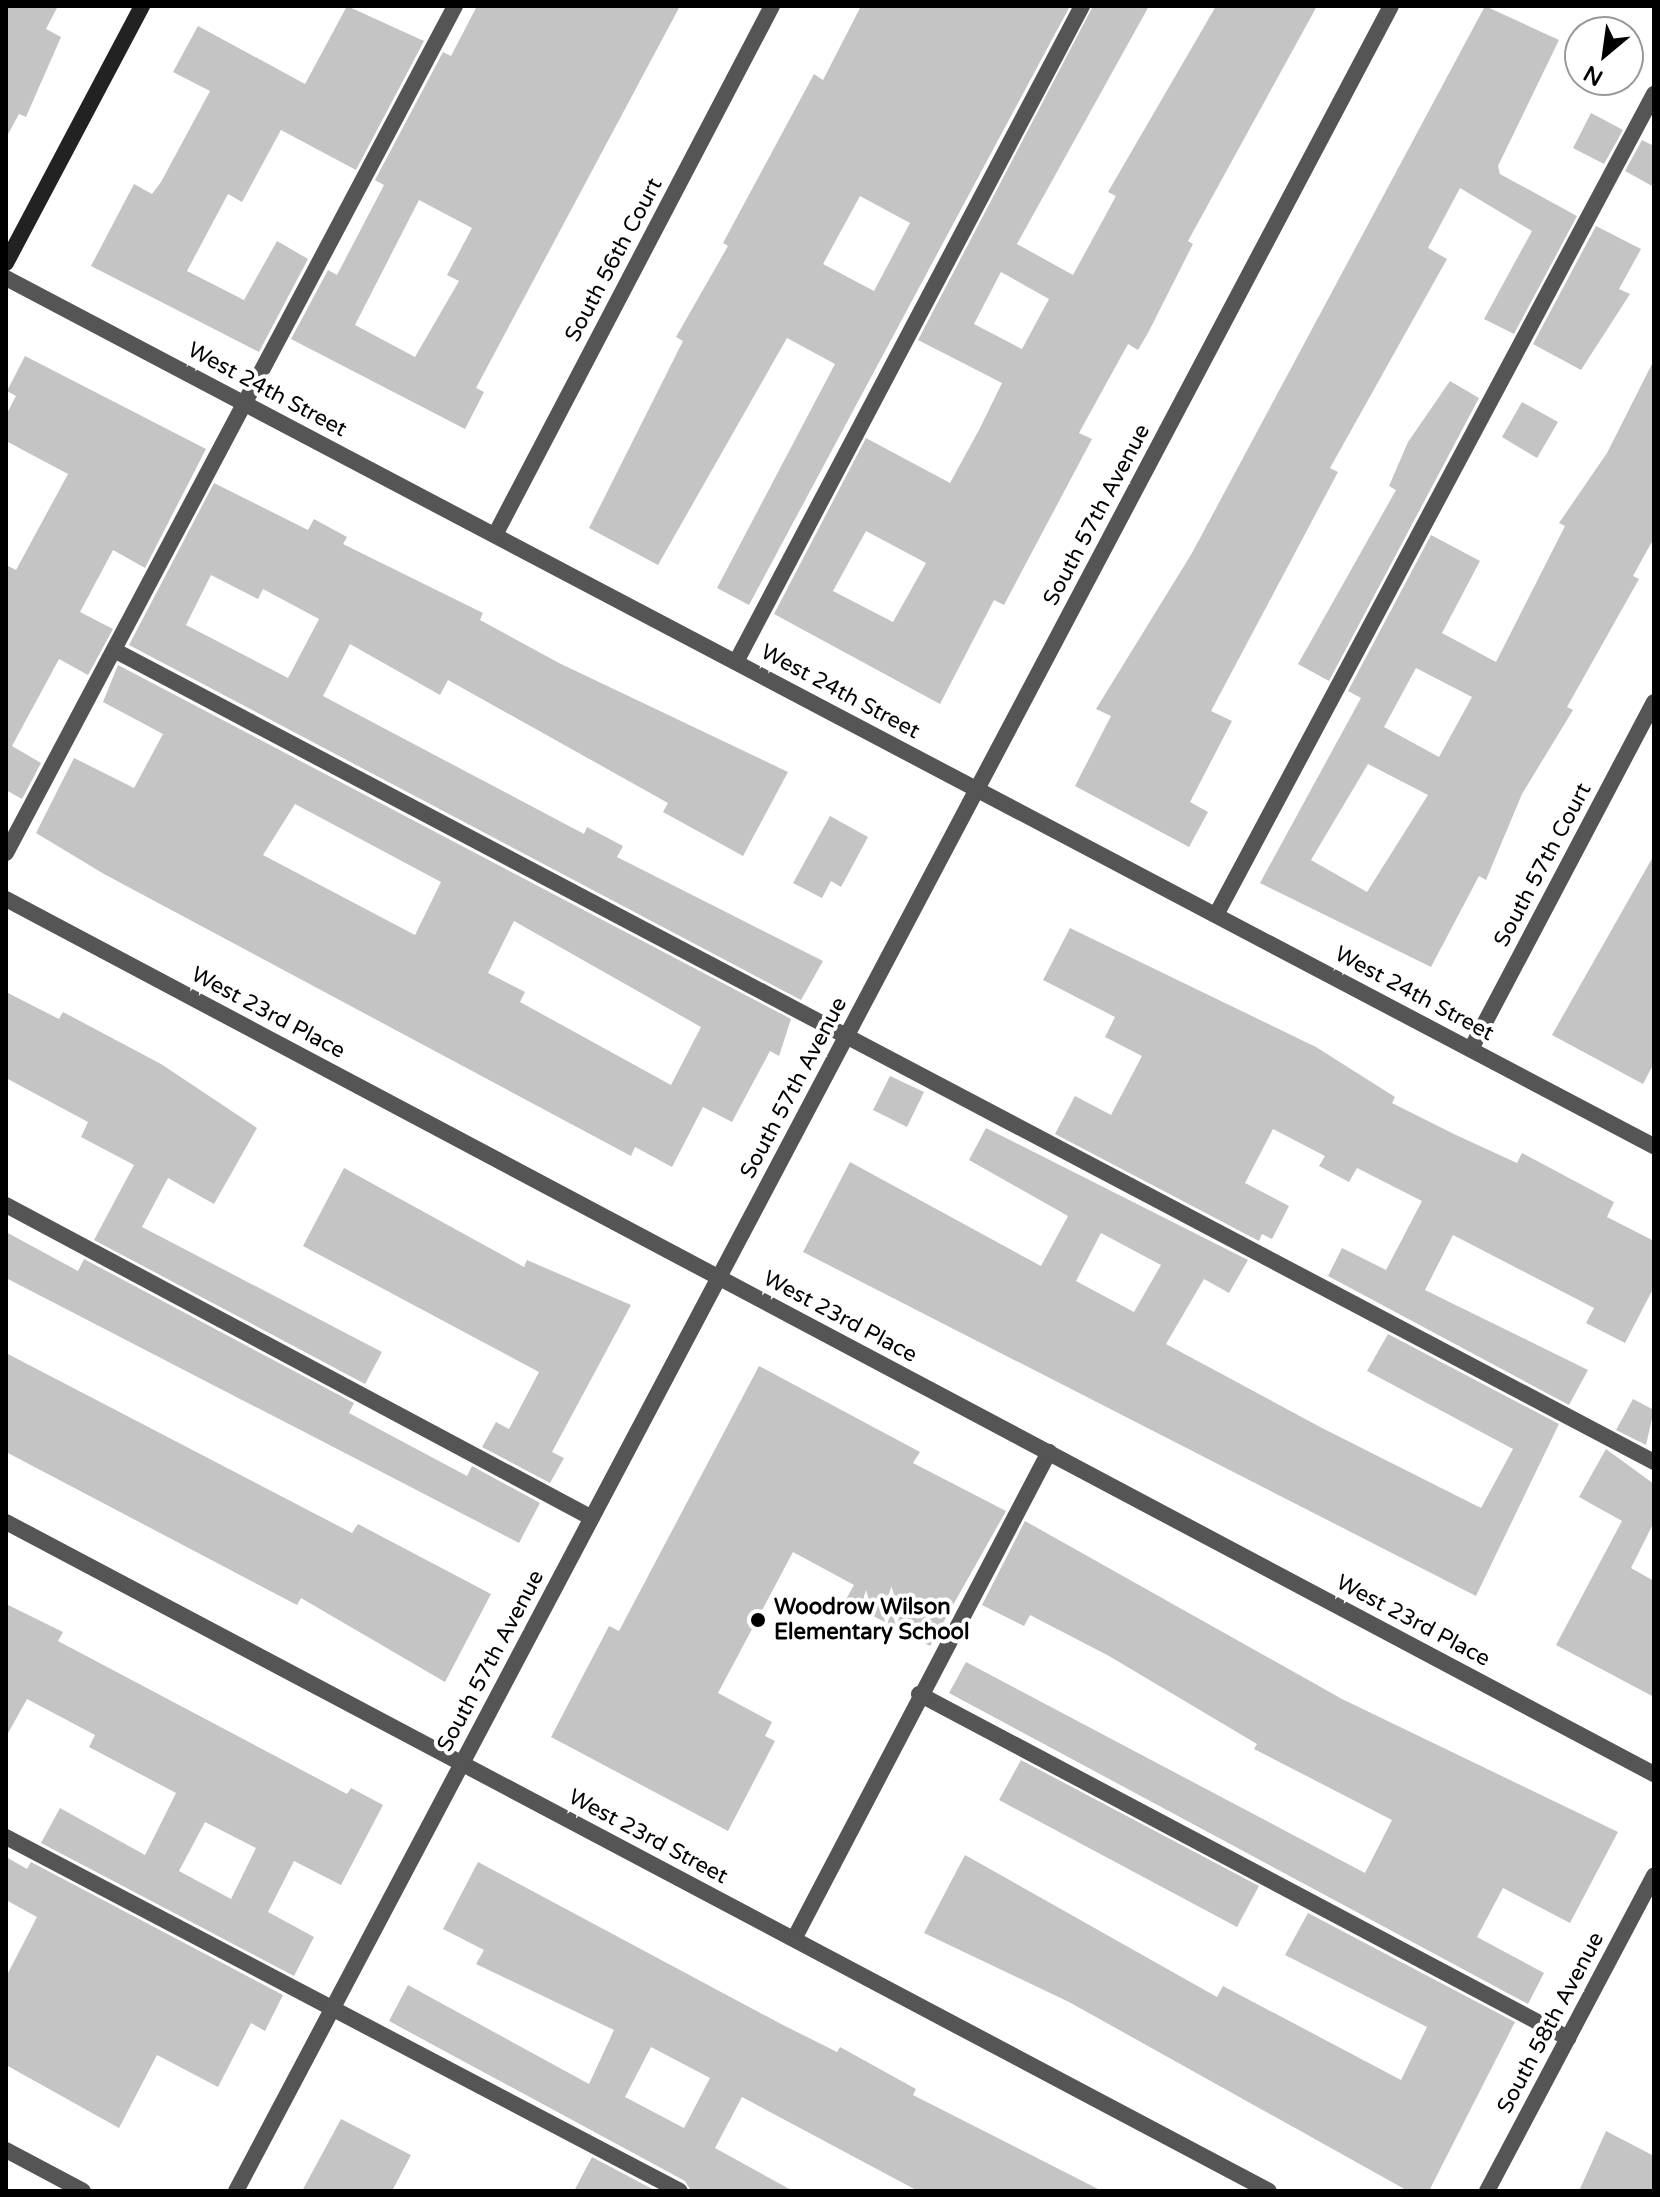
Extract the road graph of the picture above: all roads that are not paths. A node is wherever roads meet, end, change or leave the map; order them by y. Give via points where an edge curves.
1 (142, 6) edge
2 (455, 6) edge
3 (772, 6) edge
4 (1082, 6) edge
5 (1391, 6) edge
6 (1654, 94) edge
7 (6, 263) edge
8 (6, 278) edge
9 (245, 403) junction
10 (495, 535) junction
11 (114, 650) junction
12 (736, 662) junction
13 (1654, 702) edge
14 (977, 789) junction
15 (6, 853) edge
16 (6, 899) edge
17 (1216, 915) junction
18 (846, 1036) junction
19 (1471, 1049) junction
20 (1654, 1146) edge
21 (6, 1205) edge
22 (719, 1277) junction
23 (1049, 1452) junction
24 (1654, 1462) edge
25 (592, 1518) junction
26 (6, 1522) edge
27 (919, 1694) junction
28 (462, 1764) junction
29 (1654, 1774) edge
30 (6, 1837) edge
31 (1654, 1875) edge
32 (794, 1939) junction
33 (332, 2009) junction
34 (1568, 2038) junction
35 (6, 2150) edge
36 (83, 2191) edge
37 (236, 2191) edge
38 (680, 2191) edge
39 (1269, 2191) edge
40 (1487, 2191) edge

1 - 7 street
2 - 9 street
3 - 10 street, South 56th Court
4 - 12 street
5 - 14 street, South 57th Avenue
6 - 17 street
8 - 9 street, West 24th Street
9 - 10 street, West 24th Street
9 - 11 street
10 - 12 street, West 24th Street
11 - 15 street
11 - 18 street
12 - 14 street, West 24th Street
13 - 19 street, South 57th Court
14 - 17 street, West 24th Street
14 - 18 street, South 57th Avenue
16 - 22 street, West 23rd Place
17 - 19 street, West 24th Street
18 - 22 street, South 57th Avenue
18 - 24 street
19 - 20 street, West 24th Street
21 - 25 street
22 - 23 street, West 23rd Place
22 - 25 street, South 57th Avenue
23 - 27 street
23 - 29 street, West 23rd Place
25 - 28 street, South 57th Avenue
26 - 28 street, West 23rd Street
27 - 32 street
27 - 34 street
28 - 32 street, West 23rd Street
28 - 33 street, South 57th Avenue
30 - 33 street
31 - 34 street, South 58th Avenue
32 - 39 street, West 23rd Street
33 - 37 street, South 57th Avenue
33 - 38 street
34 - 40 street, South 58th Avenue
35 - 36 street

